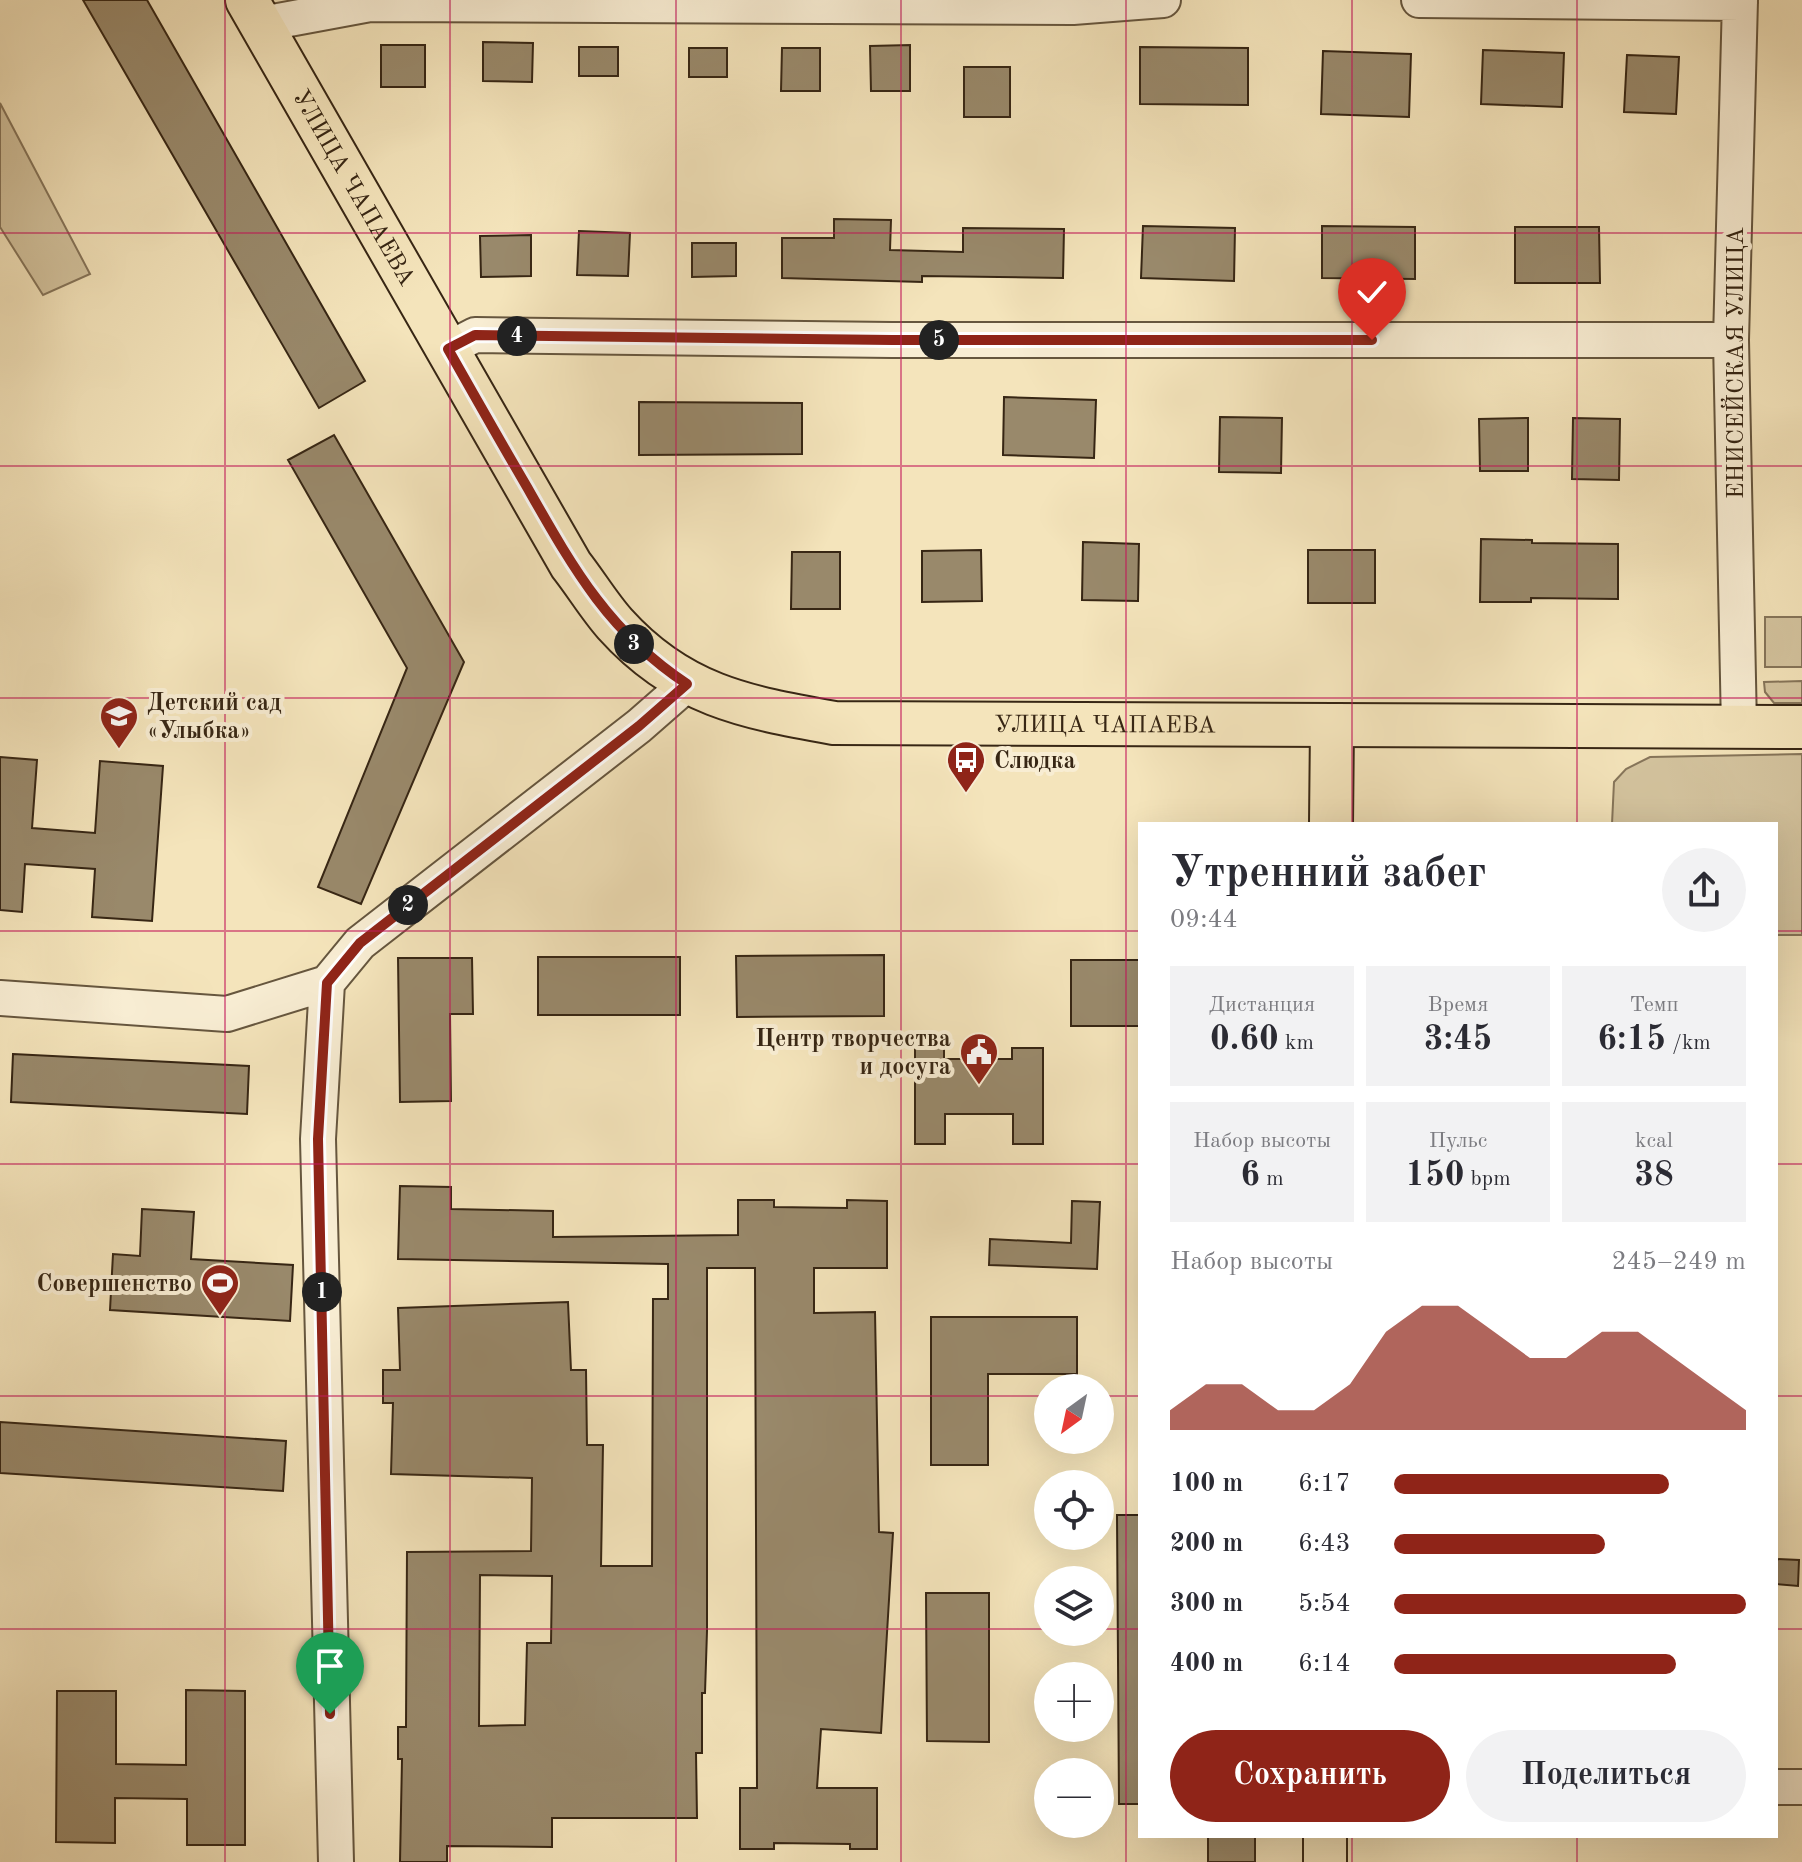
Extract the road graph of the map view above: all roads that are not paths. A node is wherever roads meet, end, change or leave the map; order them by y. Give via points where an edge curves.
1 (1163, 0) edge
2 (1419, 0) edge
3 (1740, 2) edge
4 (255, 12) edge
5 (1731, 340) junction
6 (448, 349) junction
7 (687, 684) junction
8 (1332, 726) junction
9 (1739, 727) junction
10 (1802, 727) edge
11 (1331, 822) edge
12 (327, 983) junction
13 (0, 998) edge
14 (1778, 1787) edge
15 (1802, 1787) edge
16 (1325, 1838) edge
17 (336, 1862) edge
18 (1325, 1862) edge

1 - 4 street, УЛИЦА ЧАПАЕВА via 1073,7 370,4
2 - 3 street
3 - 5 street, ЕНИСЕЙСКАЯ УЛИЦА
4 - 6 main road, УЛИЦА ЧАПАЕВА
5 - 6 street via 475,335
5 - 9 street, ЕНИСЕЙСКАЯ УЛИЦА
6 - 7 main road, УЛИЦА ЧАПАЕВА via 571,565 613,623
7 - 8 main road, УЛИЦА ЧАПАЕВА via 763,711 834,723
7 - 12 street via 360,943
8 - 9 main road, УЛИЦА ЧАПАЕВА
8 - 11 main road
9 - 10 main road, УЛИЦА ЧАПАЕВА
12 - 13 street via 227,1014
12 - 17 street via 318,1139
14 - 15 street
16 - 18 main road

